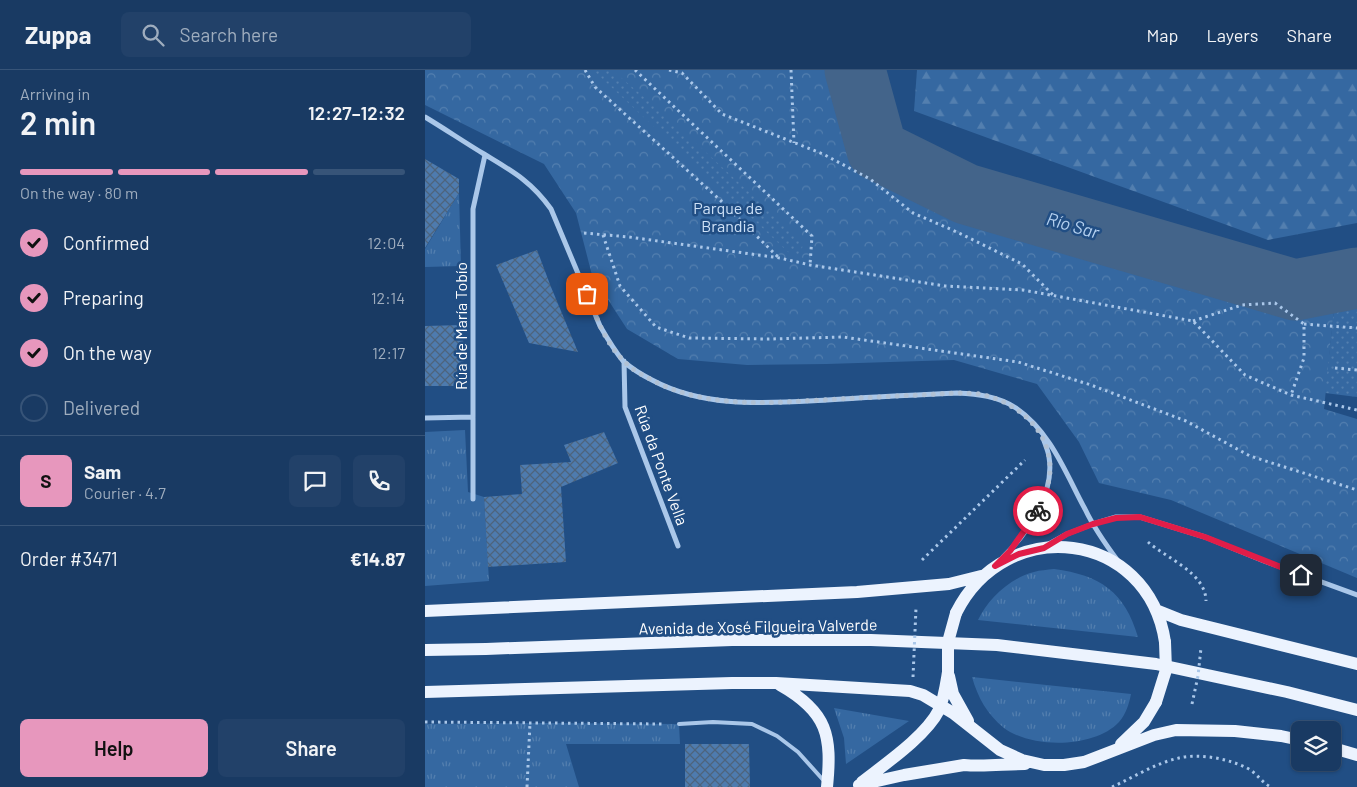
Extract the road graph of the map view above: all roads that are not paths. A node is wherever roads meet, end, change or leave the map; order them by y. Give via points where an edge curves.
1 (425, 117) edge
2 (485, 155) junction
3 (624, 361) junction
4 (473, 417) junction
5 (425, 418) edge
6 (1041, 433) junction
7 (473, 499) dead end
8 (1093, 524) junction
9 (679, 546) dead end
10 (1044, 548) junction
11 (995, 566) junction
12 (1125, 570) junction
13 (981, 576) junction
14 (1357, 596) edge
15 (1156, 610) junction
16 (425, 611) edge
17 (425, 651) edge
18 (1357, 664) edge
19 (948, 672) junction
20 (776, 683) junction
21 (425, 692) edge
22 (941, 705) junction
23 (1357, 710) edge
24 (679, 724) road end
25 (976, 731) junction
26 (1291, 738) edge
27 (1341, 750) edge
28 (1109, 752) junction
29 (1357, 755) edge
30 (1037, 764) junction
31 (827, 785) edge
32 (857, 786) edge

1 - 2 street, Rúa da Ponte Vella
2 - 3 street, Rúa da Ponte Vella via 533,186 551,209 600,326
2 - 4 street, Rúa de María Tobío via 473,209
3 - 6 street, Rúa da Ponte Vella via 665,387 725,401 762,403 979,394 1016,408
3 - 9 street, Rúa da Ponte Vella via 625,407
4 - 5 street
4 - 7 street, Rúa de María Tobío
6 - 8 street, Rúa da Ponte Vella via 1056,453
6 - 11 street, Rúa da Ponte Vella via 1049,456 1047,487 1030,524
8 - 10 street
8 - 12 street, Rúa da Ponte Vella
8 - 14 street via 1116,518 1140,517 1205,537
10 - 11 main road via 1019,554
10 - 12 main road via 1090,552
11 - 13 main road
12 - 15 main road
13 - 16 main road via 949,584 857,592
13 - 19 main road, bridge via 956,613 948,642
15 - 18 main road via 1181,620
15 - 28 main road, bridge via 1165,642 1166,670 1156,702 1140,727
17 - 23 main road, Avenida de Xosé Filgueira Valverde via 723,640 963,642 1134,660
19 - 22 main road
19 - 25 main road via 958,705
20 - 21 main road
20 - 22 main road via 910,692
20 - 31 main road via 805,701 823,723 829,745
22 - 25 main road
22 - 32 main road via 933,720 918,736
24 - 31 lane via 752,724 791,747
25 - 30 main road via 1000,750
26 - 28 main road via 1258,733 1185,729 1168,731
27 - 29 main road
28 - 30 main road via 1071,765
30 - 32 main road via 965,766

